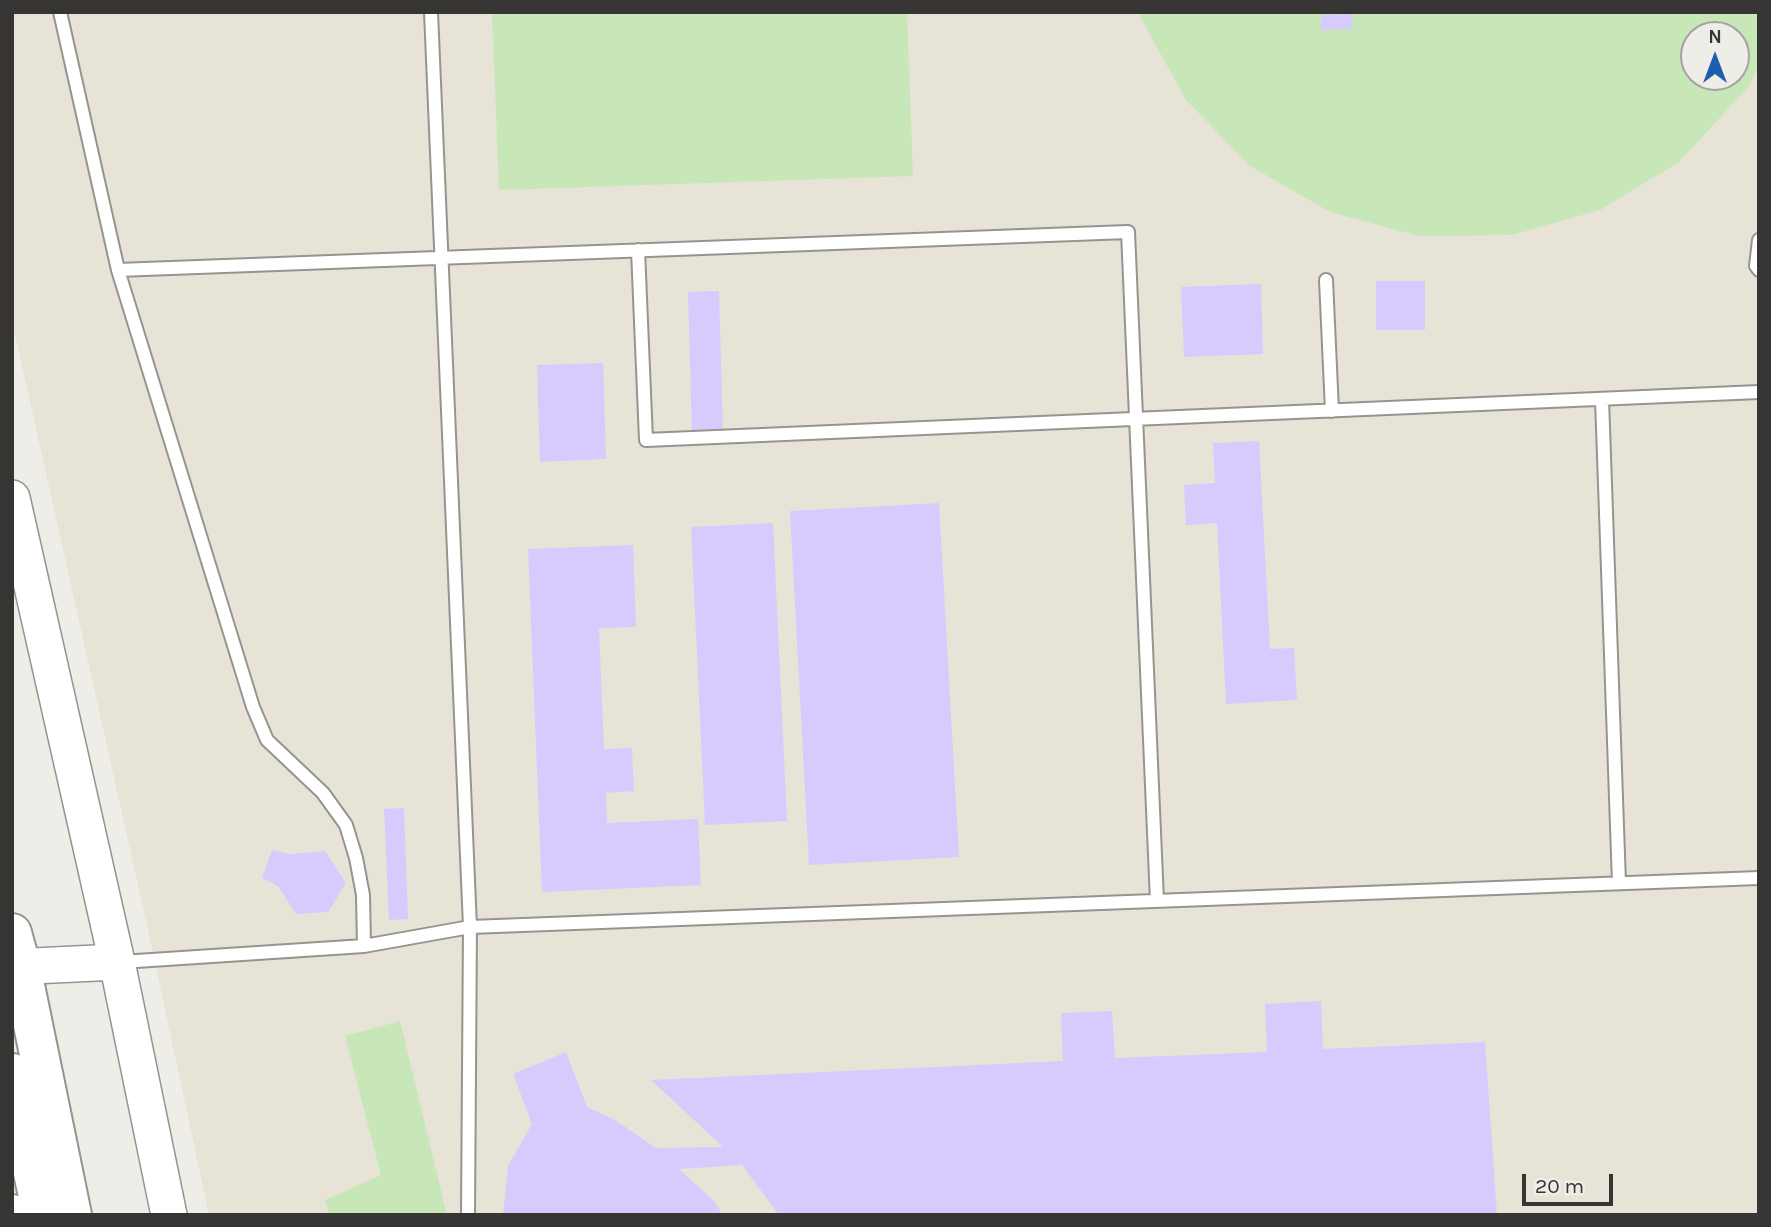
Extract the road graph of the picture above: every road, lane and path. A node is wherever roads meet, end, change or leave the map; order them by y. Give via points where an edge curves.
1 (60, 12) edge
2 (431, 12) edge
3 (1759, 240) edge
4 (638, 250) junction
5 (441, 257) junction
6 (118, 270) junction
7 (1759, 270) edge
8 (1326, 280) dead end
9 (1759, 392) edge
10 (1602, 399) junction
11 (1332, 411) junction
12 (1136, 420) junction
13 (12, 498) edge
14 (1759, 878) edge
15 (1619, 883) junction
16 (1157, 901) junction
17 (470, 927) junction
18 (364, 946) junction
19 (15, 956) edge
20 (117, 962) junction
21 (12, 1073) edge
22 (42, 1215) edge
23 (72, 1215) edge
24 (169, 1215) edge
25 (468, 1215) edge

1 - 6 lane
2 - 5 lane
3 - 7 lane
4 - 5 lane
4 - 12 lane via 1128,232
4 - 12 lane via 646,440
5 - 6 lane
5 - 17 lane
6 - 18 lane via 253,707 267,740 323,793 346,825 363,895
8 - 11 lane
9 - 10 lane
10 - 11 lane
10 - 15 lane
11 - 12 lane
12 - 16 lane
13 - 20 street
14 - 15 lane
15 - 16 lane
16 - 17 lane
17 - 18 lane
17 - 25 lane
18 - 20 lane
19 - 20 street
19 - 23 main road
20 - 24 street
21 - 22 main road

